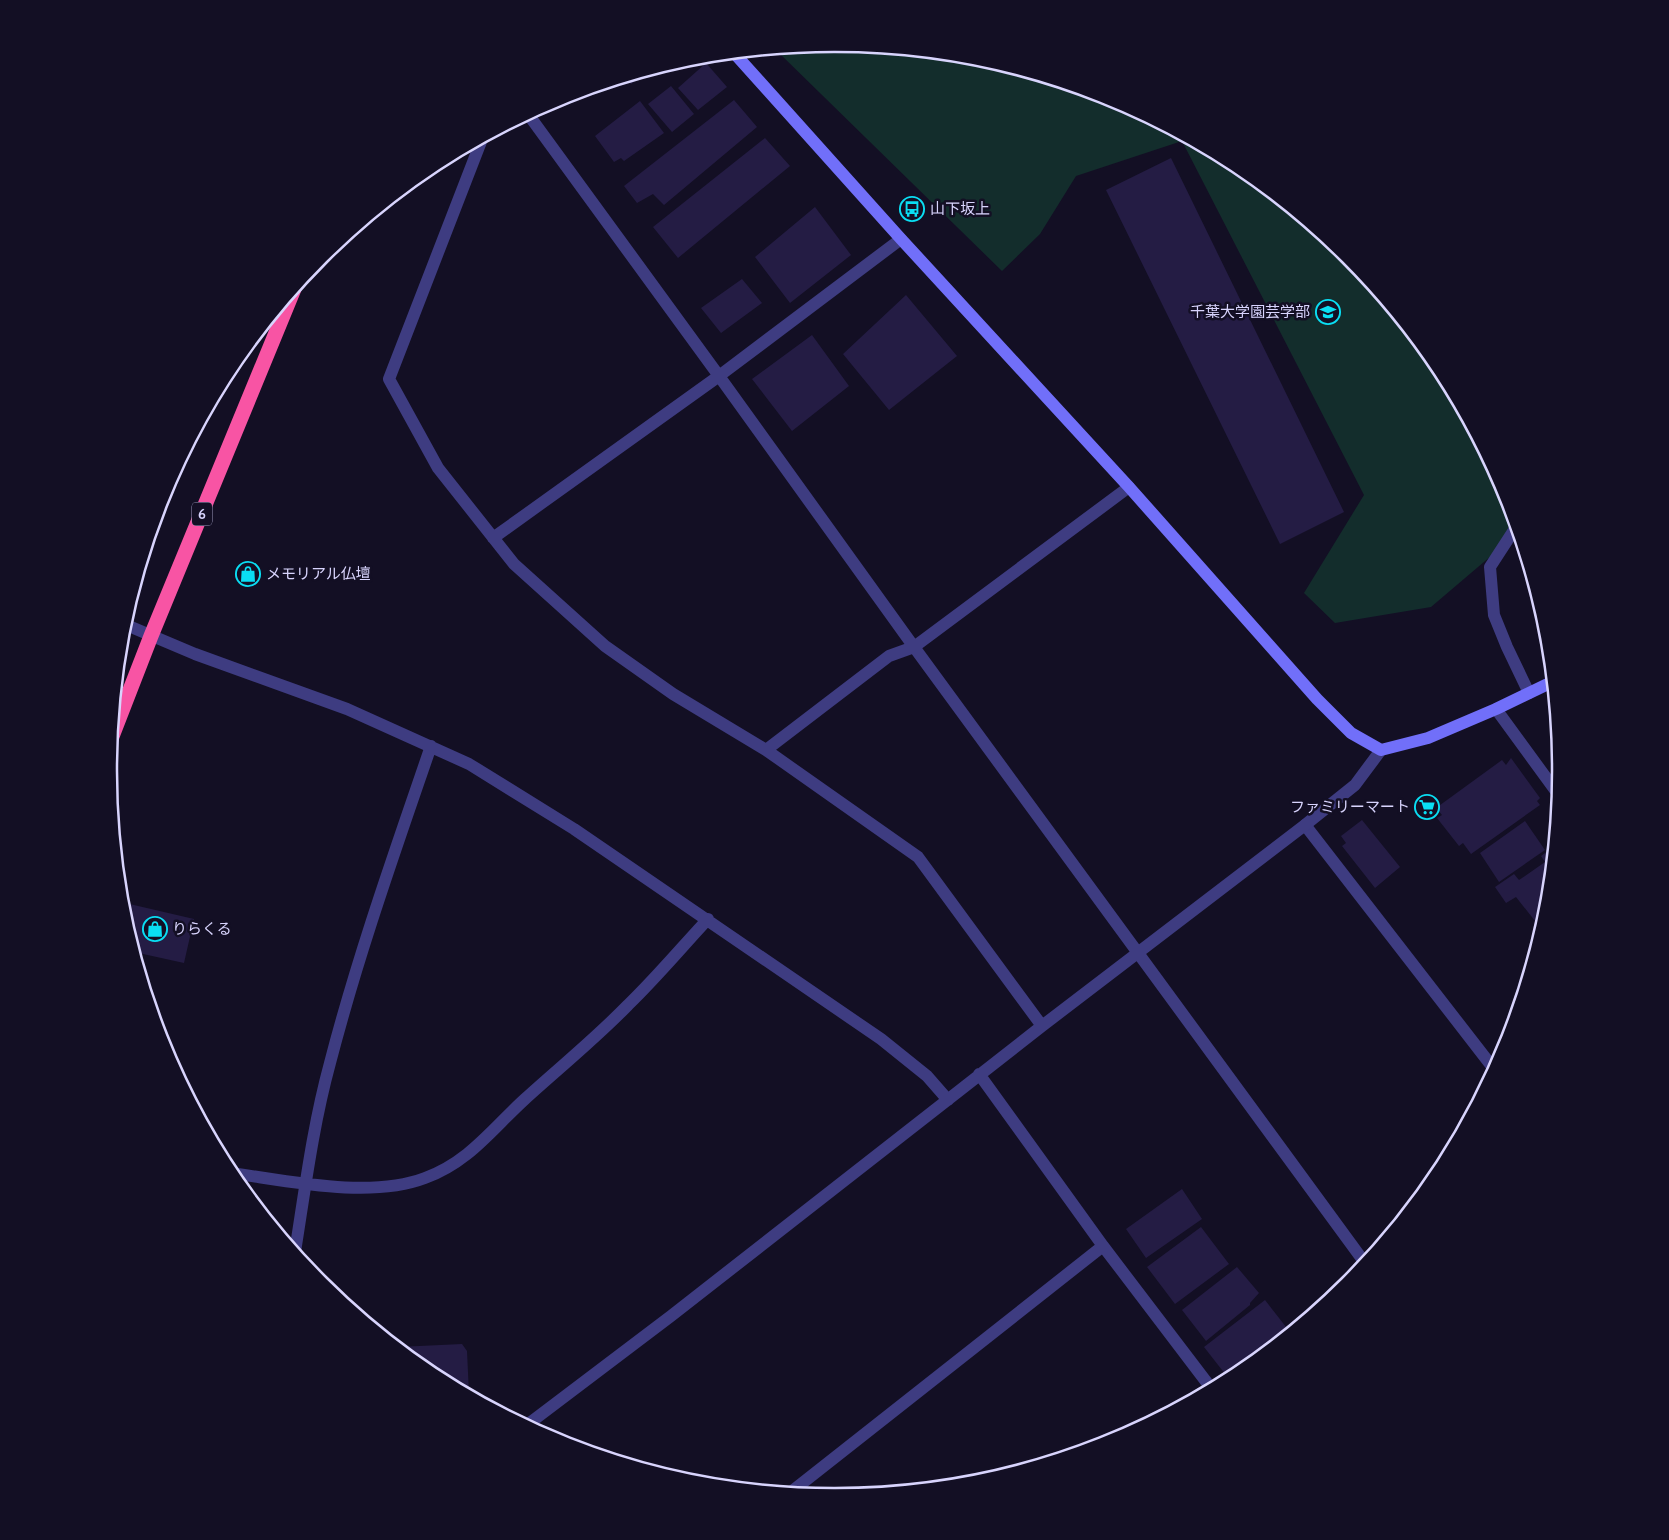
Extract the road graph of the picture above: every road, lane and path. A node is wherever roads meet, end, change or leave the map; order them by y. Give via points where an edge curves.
1 (740, 59) edge
2 (532, 119) edge
3 (479, 147) edge
4 (901, 239) junction
5 (286, 307) edge
6 (719, 376) junction
7 (1129, 487) junction
8 (1512, 533) edge
9 (493, 538) junction
10 (132, 627) edge
11 (151, 636) junction
12 (914, 646) junction
13 (1547, 685) edge
14 (1530, 693) junction
15 (1496, 708) junction
16 (120, 717) edge
17 (431, 746) junction
18 (766, 750) junction
19 (1380, 750) junction
20 (1551, 785) edge
21 (1305, 825) junction
22 (708, 919) junction
23 (1138, 952) junction
24 (1042, 1026) junction
25 (1489, 1063) edge
26 (980, 1074) junction
27 (948, 1100) junction
28 (242, 1174) edge
29 (304, 1183) junction
30 (296, 1244) edge
31 (1102, 1246) junction
32 (1361, 1257) edge
33 (1207, 1383) edge
34 (532, 1421) edge
35 (799, 1486) edge

1 - 4 street
2 - 6 street
3 - 9 street via 389,379 438,468
4 - 6 street
4 - 7 street
5 - 11 highway, 6
6 - 9 street
6 - 12 street
7 - 12 street
7 - 19 street via 1317,700 1350,733
8 - 14 street via 1490,567 1494,615
9 - 18 street via 514,564 605,646 673,694
10 - 11 street
11 - 16 highway, 6
11 - 17 street via 347,709
12 - 18 street via 889,656
12 - 23 street
13 - 14 street
14 - 15 street
15 - 19 street via 1428,738
15 - 20 street
17 - 22 street via 469,764 558,819
17 - 29 street via 365,941 329,1064
18 - 24 street via 918,857
19 - 21 street via 1354,784
21 - 23 street
21 - 25 street
22 - 27 street via 881,1038 927,1076
22 - 29 street via 629,1005 462,1159 424,1179 389,1186 343,1188
23 - 24 street
23 - 32 street
24 - 26 street
26 - 27 street
26 - 31 street
27 - 34 street
28 - 29 street
29 - 30 street
31 - 33 street
31 - 35 street

